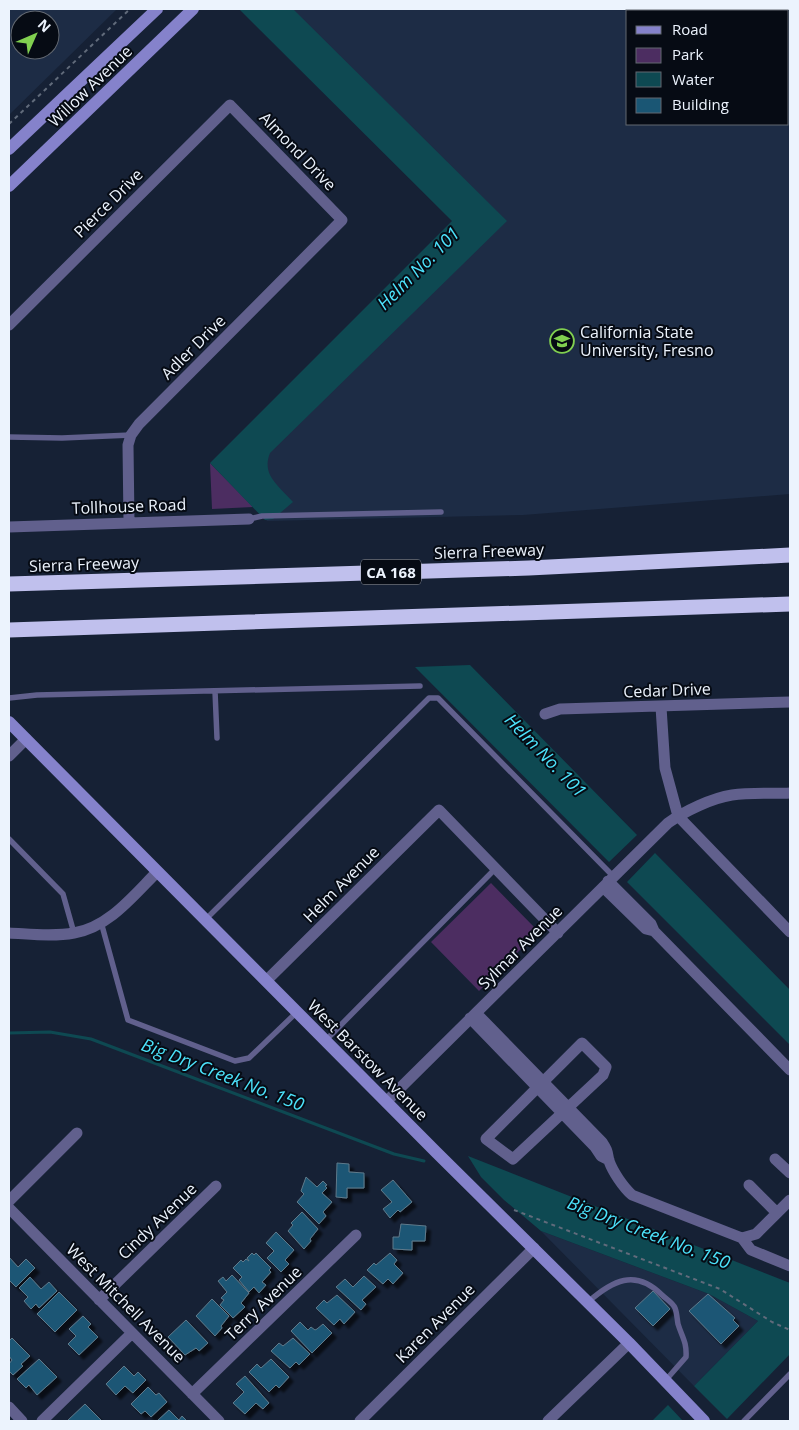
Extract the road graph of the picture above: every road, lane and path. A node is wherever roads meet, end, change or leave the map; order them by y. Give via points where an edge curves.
1 (130, 9) edge
2 (157, 9) edge
3 (193, 9) edge
4 (230, 105) joint
5 (9, 124) edge
6 (9, 149) edge
7 (9, 186) edge
8 (342, 220) joint
9 (9, 325) edge
10 (131, 435) junction
11 (9, 437) edge
12 (441, 512) dead end
13 (250, 519) joint
14 (129, 522) junction
15 (9, 527) edge
16 (790, 554) edge
17 (9, 584) edge
18 (790, 604) edge
19 (9, 630) edge
20 (420, 686) dead end
21 (215, 691) junction
22 (9, 698) edge
23 (790, 702) edge
24 (661, 707) junction
25 (545, 714) dead end
26 (9, 722) edge
27 (217, 738) dead end
28 (26, 739) junction
29 (9, 756) edge
30 (790, 793) edge
31 (678, 816) junction
32 (9, 839) edge
33 (495, 869) junction
34 (156, 872) junction
35 (608, 881) junction
36 (205, 920) junction
37 (101, 922) junction
38 (790, 932) edge
39 (9, 933) edge
40 (74, 933) junction
41 (558, 933) junction
42 (266, 981) junction
43 (297, 1012) junction
44 (473, 1016) junction
45 (325, 1041) junction
46 (790, 1070) edge
47 (541, 1085) junction
48 (386, 1102) junction
49 (565, 1110) junction
50 (77, 1133) dead end
51 (775, 1159) dead end
52 (790, 1173) edge
53 (749, 1185) dead end
54 (216, 1186) dead end
55 (790, 1200) edge
56 (9, 1201) edge
57 (9, 1208) edge
58 (514, 1210) dead end
59 (777, 1213) junction
60 (356, 1235) dead end
61 (742, 1238) junction
62 (534, 1248) junction
63 (790, 1266) edge
64 (100, 1300) junction
65 (588, 1302) junction
66 (790, 1330) edge
67 (132, 1333) junction
68 (629, 1343) junction
69 (790, 1374) edge
70 (664, 1381) junction
71 (192, 1394) junction
72 (9, 1407) edge
73 (22, 1421) edge
74 (42, 1421) edge
75 (219, 1421) edge
76 (360, 1421) edge
77 (548, 1421) edge
78 (704, 1421) edge
79 (744, 1421) edge

1 - 5 path
2 - 6 main road, Willow Avenue
3 - 7 main road, Willow Avenue
4 - 8 street, Almond Drive
4 - 9 street, Pierce Drive
8 - 10 street, Adler Drive
10 - 11 lane
10 - 14 street via 127,456
12 - 13 lane via 262,516
13 - 14 street, Tollhouse Road
14 - 15 street, Tollhouse Road
16 - 17 highway, Sierra Freeway / CA 168 via 519,568
18 - 19 highway
20 - 21 lane
21 - 22 lane
21 - 27 lane
23 - 24 street, Cedar Drive
24 - 25 street, Cedar Drive via 560,709
24 - 31 street via 665,768
26 - 28 main road, West Barstow Avenue
28 - 29 street
28 - 34 main road, West Barstow Avenue
30 - 31 street, Sylmar Avenue via 731,795
31 - 35 street, Sylmar Avenue
31 - 38 street
32 - 40 lane via 64,894
33 - 41 street
33 - 42 street, Helm Avenue via 439,810
33 - 45 lane
34 - 36 main road, West Barstow Avenue
34 - 37 street via 122,907
35 - 36 lane via 438,698 429,698
35 - 41 street, Sylmar Avenue
35 - 46 street
36 - 42 main road, West Barstow Avenue
37 - 40 street
37 - 43 lane via 128,1020 235,1061 249,1058
39 - 40 street
41 - 44 street, Sylmar Avenue
42 - 43 main road, West Barstow Avenue
43 - 45 main road, West Barstow Avenue
44 - 47 street
44 - 48 street, Sylmar Avenue
45 - 48 main road, West Barstow Avenue
47 - 49 street
47 - 49 street via 582,1043 606,1067
47 - 49 street via 486,1138 513,1159
48 - 62 main road, West Barstow Avenue
49 - 61 street via 602,1142 609,1160 632,1195
50 - 56 street
51 - 52 street
53 - 59 street
54 - 64 street, Cindy Avenue
55 - 59 street
57 - 64 street, West Mitchell Avenue
58 - 66 path via 720,1289
59 - 61 street via 756,1234
60 - 71 street, Terry Avenue
61 - 63 street via 751,1250
62 - 65 main road, West Barstow Avenue
62 - 76 street, Karen Avenue
64 - 67 street, West Mitchell Avenue
65 - 68 main road, West Barstow Avenue
65 - 70 lane via 613,1283 630,1280 655,1288 675,1308 686,1344 686,1357
67 - 71 street, West Mitchell Avenue
67 - 74 street
68 - 70 main road, West Barstow Avenue
68 - 77 street
69 - 79 lane
70 - 78 main road, West Barstow Avenue
71 - 75 street, West Mitchell Avenue
72 - 73 street

